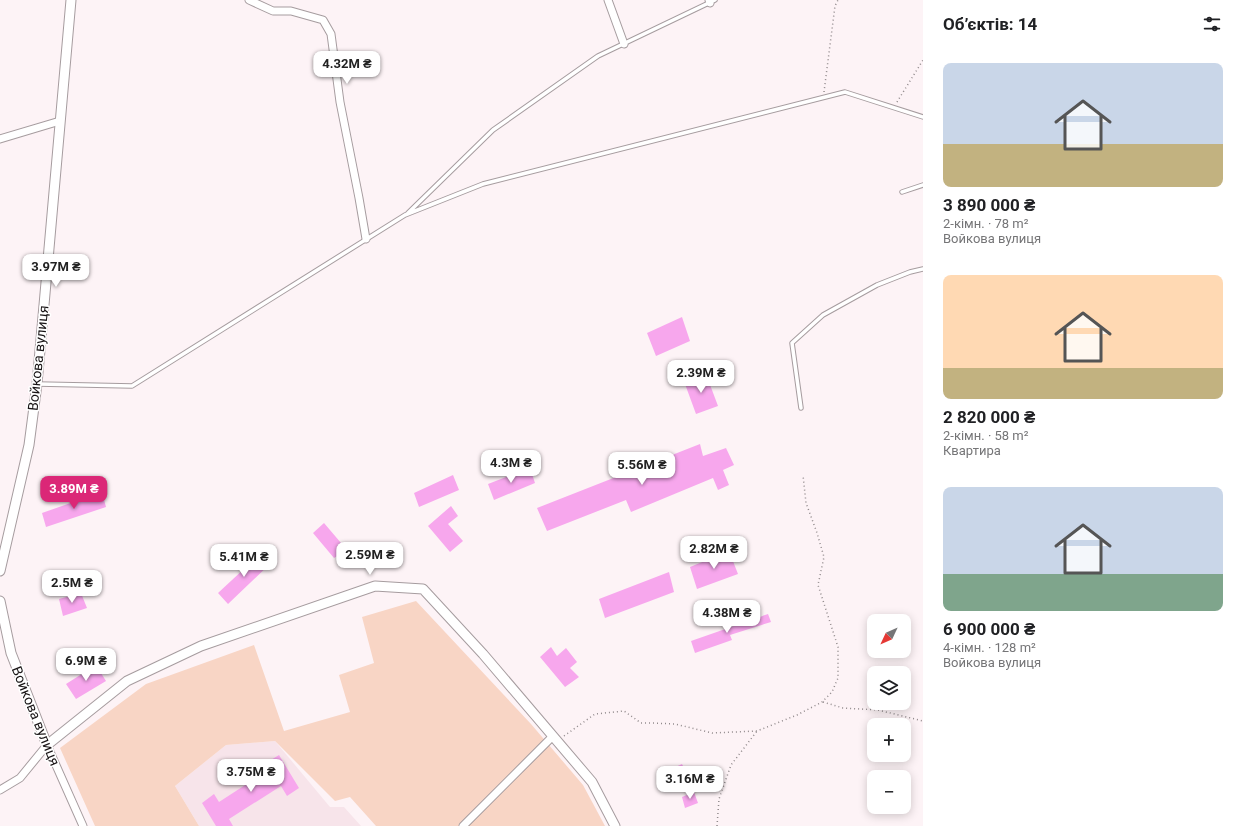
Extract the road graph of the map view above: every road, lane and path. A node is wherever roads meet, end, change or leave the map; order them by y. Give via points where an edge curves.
1 (71, 0) edge
2 (249, 0) edge
3 (608, 0) edge
4 (838, 0) edge
5 (711, 1) edge
6 (624, 44) junction
7 (923, 60) edge
8 (824, 98) junction
9 (894, 108) junction
10 (923, 117) edge
11 (60, 121) junction
12 (0, 139) edge
13 (923, 185) edge
14 (902, 192) dead end
15 (405, 215) junction
16 (366, 240) junction
17 (923, 269) edge
18 (37, 384) junction
19 (801, 408) dead end
20 (803, 474) dead end
21 (0, 571) edge
22 (0, 601) edge
23 (822, 702) junction
24 (923, 721) edge
25 (757, 731) junction
26 (555, 738) junction
27 (47, 745) junction
28 (0, 790) edge
29 (83, 826) edge
30 (463, 826) edge
31 (615, 826) edge
32 (717, 826) edge

1 - 11 street, Войкова вулиця
2 - 16 street via 273,11 291,11 323,20 330,34
3 - 6 street
4 - 8 path via 835,6
5 - 6 lane
6 - 15 lane via 598,56 493,130
7 - 9 path
8 - 9 lane via 845,92
8 - 15 lane via 483,184
9 - 10 lane
11 - 12 street
11 - 18 street, Войкова вулиця
13 - 14 lane
15 - 16 lane
16 - 18 lane via 132,386
17 - 19 lane via 877,285 823,315 792,343
18 - 21 street, Войкова вулиця via 29,445
20 - 23 path via 806,503 824,557 818,585 838,648 838,678 832,692
22 - 27 street, Войкова вулиця via 10,653
23 - 24 path via 843,708 878,710
23 - 25 path
25 - 26 path via 712,733 675,724 641,723 624,711 594,714
25 - 32 path via 731,765 719,799
26 - 27 street via 423,589 375,586 201,646 127,681
26 - 30 street
26 - 31 street via 592,782
27 - 28 street via 20,778
27 - 29 street, Войкова вулиця

